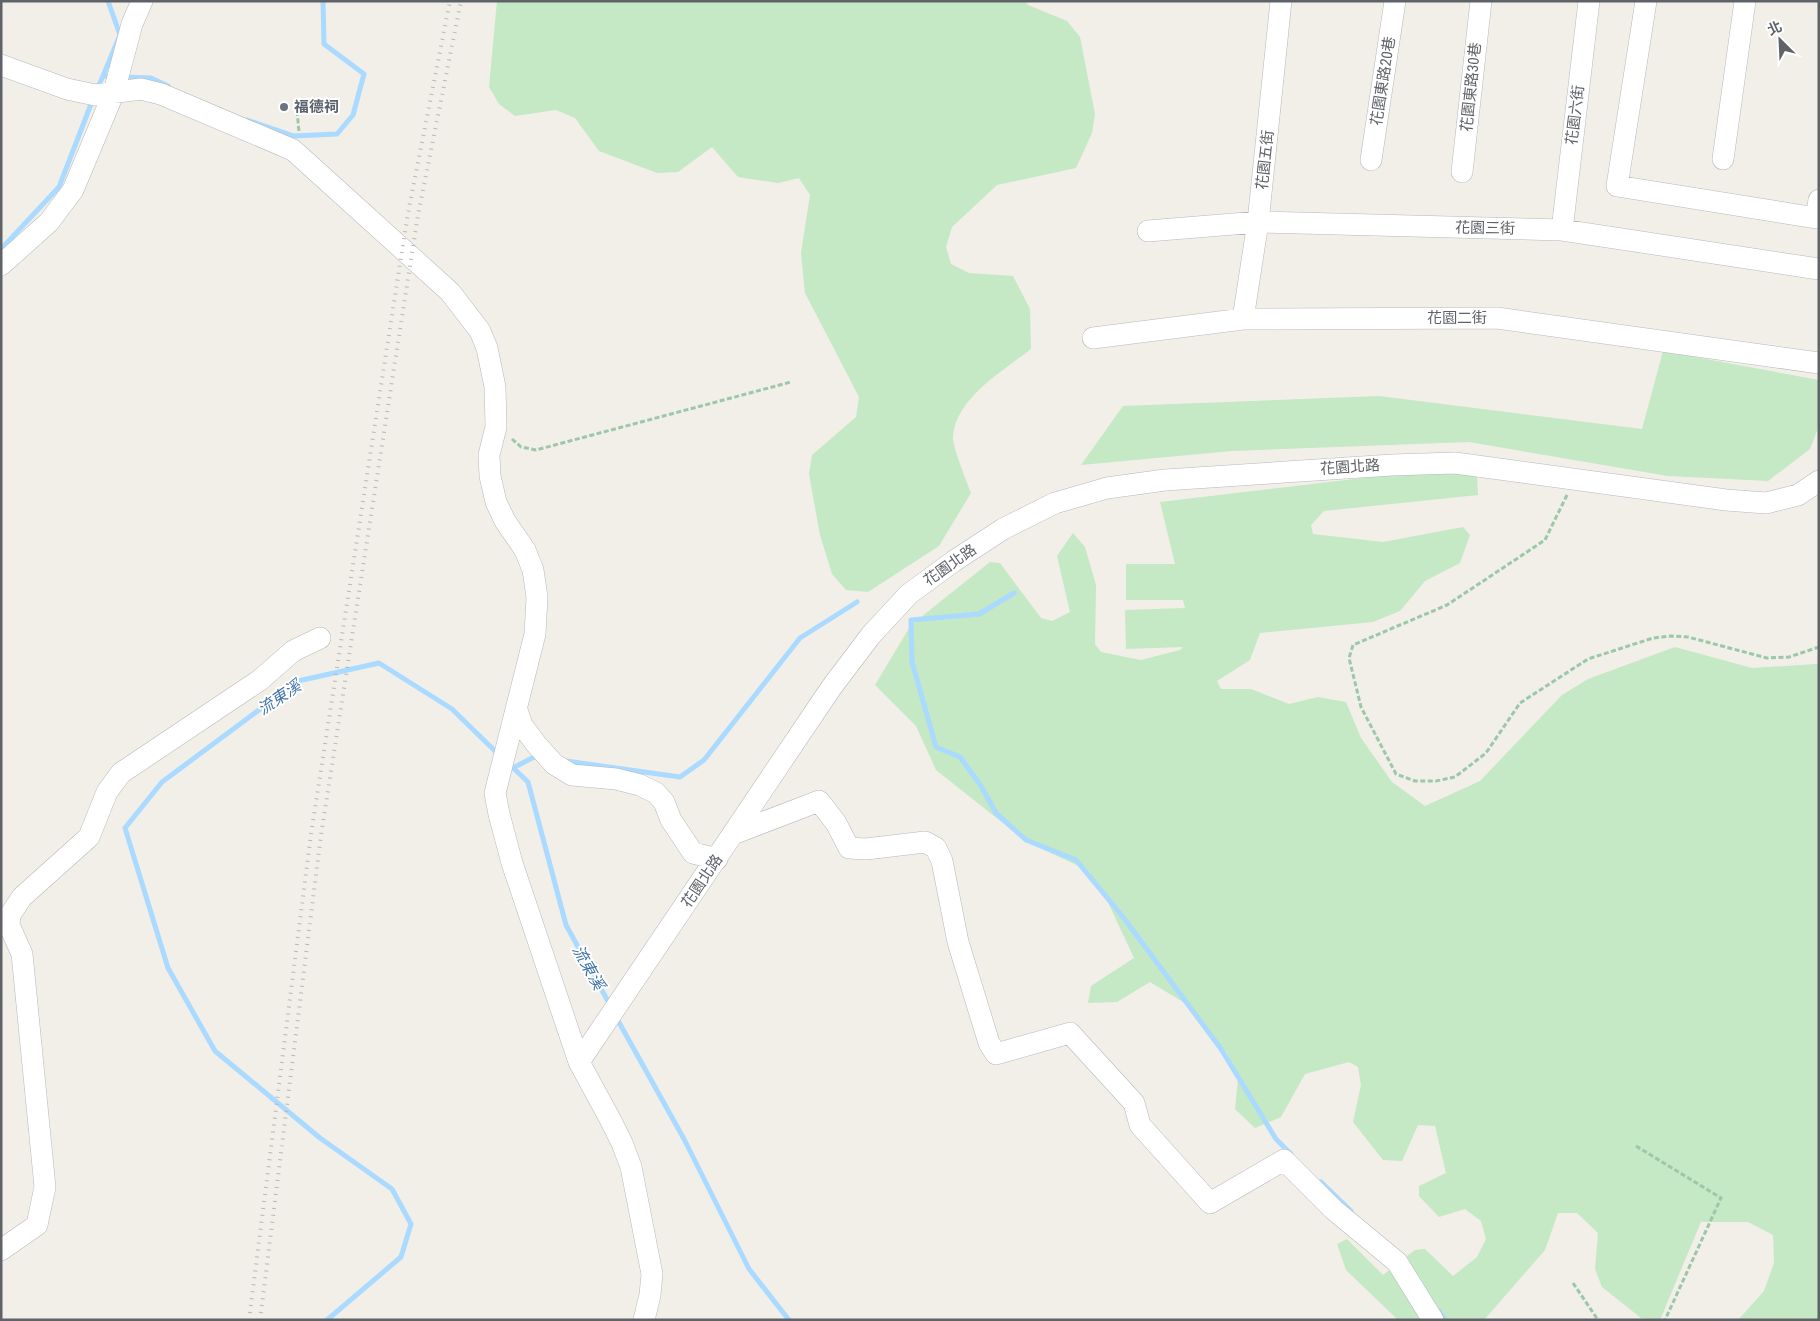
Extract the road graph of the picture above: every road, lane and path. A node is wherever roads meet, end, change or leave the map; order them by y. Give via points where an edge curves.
1 (142, 1) edge
2 (1281, 1) edge
3 (1395, 1) edge
4 (1481, 1) edge
5 (1589, 1) edge
6 (1646, 1) edge
7 (1746, 1) edge
8 (1, 65) edge
9 (108, 92) junction
10 (297, 111) dead end
11 (298, 124) dead end
12 (1723, 159) dead end
13 (1371, 160) dead end
14 (1462, 172) dead end
15 (1819, 200) edge
16 (1258, 222) junction
17 (1562, 230) junction
18 (1148, 231) dead end
19 (1, 265) edge
20 (1819, 269) edge
21 (1243, 319) junction
22 (1094, 338) dead end
23 (1819, 363) edge
24 (791, 382) dead end
25 (496, 426) junction
26 (1574, 480) junction
27 (1819, 481) edge
28 (320, 638) dead end
29 (1819, 647) edge
30 (516, 713) junction
31 (733, 834) junction
32 (717, 859) junction
33 (5, 925) edge
34 (580, 1061) junction
35 (1636, 1146) dead end
36 (1, 1250) edge
37 (1573, 1283) dead end
38 (644, 1320) edge
39 (1433, 1320) edge
40 (1598, 1320) edge
41 (1665, 1320) edge

1 - 9 street via 121,66
2 - 16 street, 花園五街
3 - 13 street, 花園東路20巷
4 - 14 street, 花園東路30巷
5 - 17 street, 花園六街
6 - 15 street via 1617,186 1816,218
7 - 12 street
8 - 9 street via 67,89
9 - 19 street via 73,190 49,222
9 - 25 street via 141,89 161,94 293,150 450,292 480,331 495,387
10 - 11 path
16 - 17 street, 花園三街
16 - 18 street, 花園三街
16 - 21 street, 花園五街
17 - 20 street, 花園三街
21 - 22 street, 花園二街
21 - 23 street, 花園二街 via 1497,318
24 - 25 path via 536,450 521,447
25 - 30 street via 489,455 496,502 525,550 533,570 537,597 535,634
26 - 27 street, 花園北路 via 1766,503 1798,495
26 - 29 path via 1545,540 1447,604 1353,645 1349,658 1361,708 1396,774 1415,781 1436,782 1455,777 1486,754 1520,702 1588,659 1653,638 1688,637 1767,658 1789,657
26 - 31 street, 花園北路 via 1455,463 1392,464 1165,480 1107,488 1055,503 1003,529 909,594 871,635 831,688
28 - 33 street via 293,651 260,680 121,773 107,792 89,837 22,897
30 - 32 street via 554,764 572,775 616,779 640,785 656,794 664,802 671,820 693,853
30 - 34 street via 495,793 498,814
31 - 32 street, 花園北路
31 - 39 street via 819,801 849,848 925,842 936,848 942,861 958,942 989,1043 996,1054 1070,1033 1134,1103 1140,1125 1210,1204 1284,1160 1334,1210 1397,1262
32 - 34 street, 花園北路
33 - 36 street via 22,954 45,1187 37,1225
34 - 38 street via 631,1167 652,1274
35 - 41 path via 1721,1198
37 - 40 path

